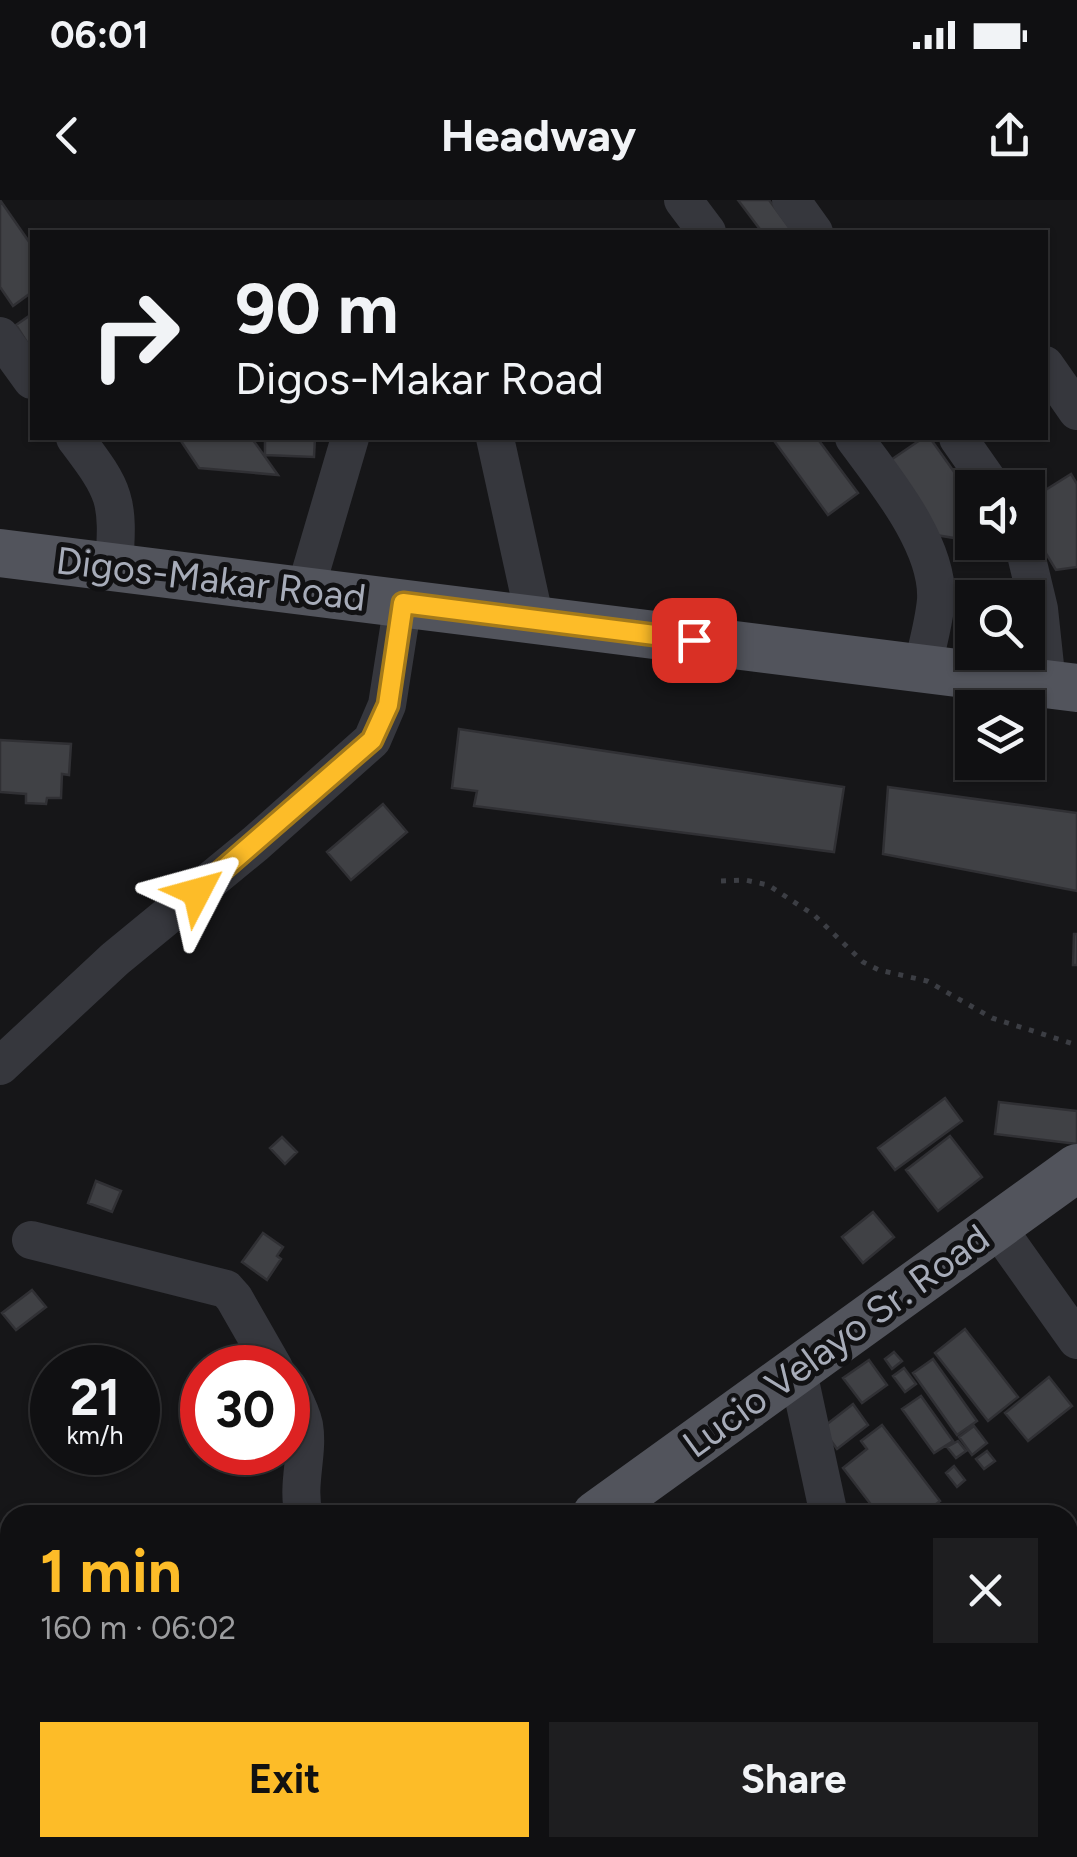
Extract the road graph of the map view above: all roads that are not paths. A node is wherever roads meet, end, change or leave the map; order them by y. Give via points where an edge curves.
1 (683, 200) edge
2 (792, 200) edge
3 (705, 230) edge
4 (813, 230) edge
5 (0, 336) edge
6 (1048, 370) edge
7 (30, 377) edge
8 (1077, 411) edge
9 (77, 440) edge
10 (349, 440) edge
11 (494, 440) edge
12 (855, 440) edge
13 (959, 440) edge
14 (980, 470) edge
15 (0, 553) edge
16 (1027, 560) edge
17 (114, 567) junction
18 (304, 591) junction
19 (403, 603) junction
20 (535, 620) junction
21 (922, 669) junction
22 (1062, 686) edge
23 (0, 1066) edge
24 (1077, 1168) edge
25 (996, 1226) junction
26 (31, 1240) dead end
27 (1077, 1340) edge
28 (261, 1345) edge
29 (797, 1367) junction
30 (301, 1475) edge
31 (303, 1505) edge
32 (610, 1505) edge
33 (827, 1505) edge

1 - 3 street
2 - 4 street
5 - 7 street
6 - 8 street
9 - 17 street via 113,496
10 - 18 street
11 - 20 street
12 - 21 street via 910,520 935,580
13 - 14 street
15 - 17 main road, Digos-Makar Road
16 - 22 street
17 - 18 main road, Digos-Makar Road
18 - 19 main road, Digos-Makar Road
19 - 20 main road, Digos-Makar Road
19 - 23 street via 388,705 372,740
20 - 21 main road, Digos-Makar Road
21 - 22 main road, Digos-Makar Road
24 - 25 main road, Lucio Velayo Sr. Road
25 - 27 street
25 - 29 main road, Lucio Velayo Sr. Road
26 - 28 street via 226,1289
29 - 32 main road, Lucio Velayo Sr. Road
29 - 33 street
30 - 31 street

